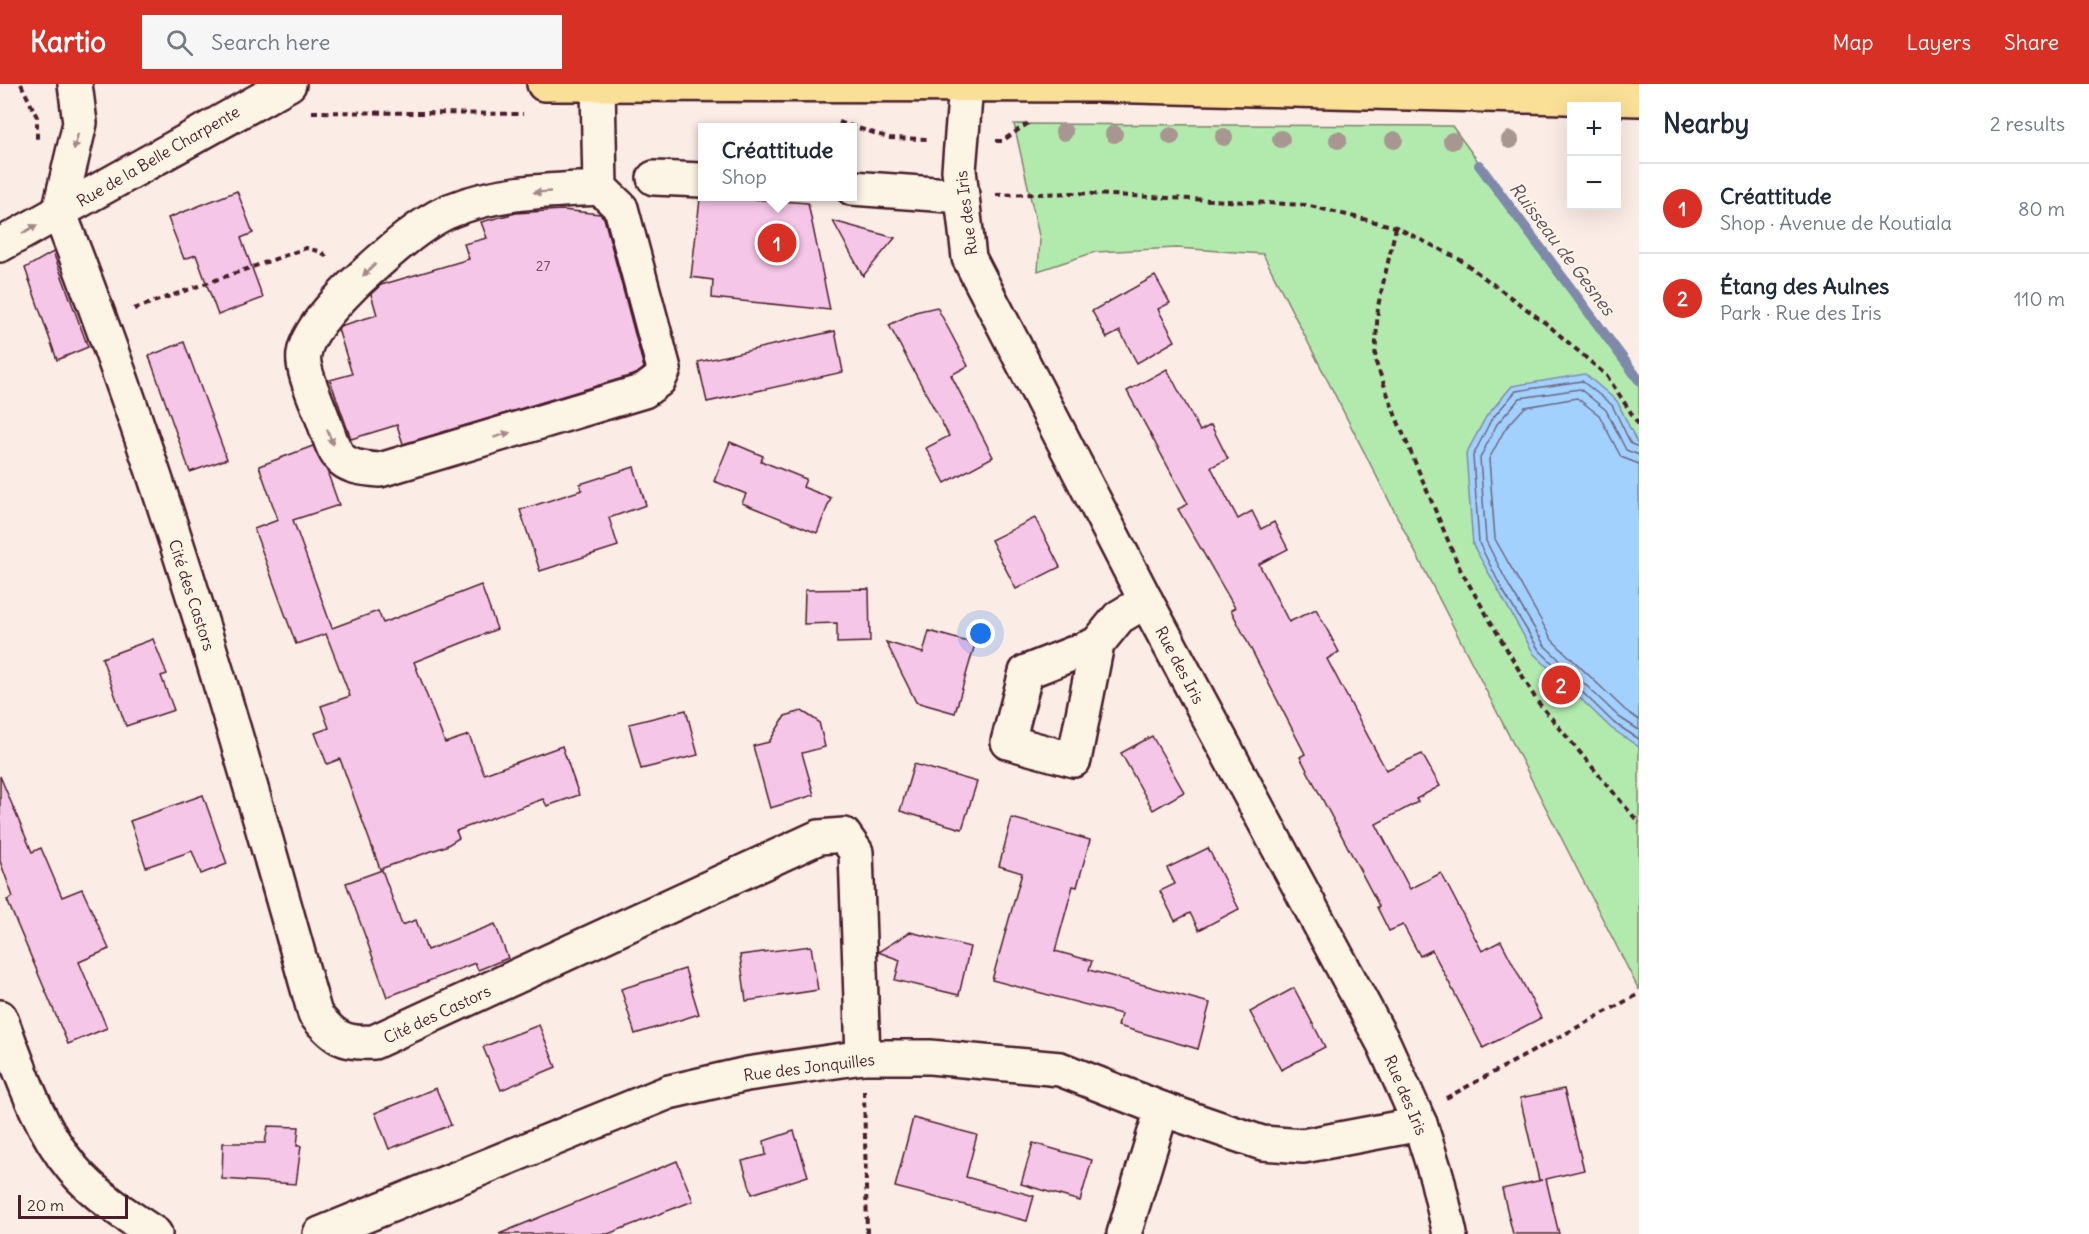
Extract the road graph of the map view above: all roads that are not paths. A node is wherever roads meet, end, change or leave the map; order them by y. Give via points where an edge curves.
1 (75, 84) edge
2 (289, 84) edge
3 (544, 84) edge
4 (597, 85) edge
5 (966, 86) junction
6 (1639, 99) edge
7 (654, 178) dead end
8 (698, 180) edge
9 (600, 188) junction
10 (857, 188) edge
11 (962, 196) junction
12 (59, 212) junction
13 (0, 245) edge
14 (1146, 601) junction
15 (1097, 644) dead end
16 (0, 1017) edge
17 (863, 1057) junction
18 (1162, 1109) junction
19 (1420, 1124) junction
20 (155, 1234) edge
21 (320, 1234) edge
22 (1124, 1234) edge
23 (1450, 1234) edge

1 -> 12 street, Rue de la Belle Charpente via 80,123
2 - 12 street, Rue de la Belle Charpente
3 - 4 main road
4 - 5 main road
4 - 9 street
5 - 6 main road via 1098,85
5 - 11 street, Rue des Iris via 959,170
7 - 8 street
9 -> 9 street via 506,194 450,210 394,248 338,300 311,335 303,355 338,457 354,469 380,470 644,391 659,380 663,360 621,208
10 - 11 street
11 - 14 street, Rue des Iris via 969,258
13 -> 12 street, Rue de la Belle Charpente
12 - 17 street, Cité des Castors via 104,326 238,736 315,1014 328,1031 351,1044 374,1042 819,837 844,835 856,852
14 - 15 street via 1119,617
14 - 19 street, Rue des Iris via 1384,1044
16 - 20 street via 39,1115 73,1169 114,1208
17 - 18 street, Rue des Jonquilles via 930,1057 1060,1069
17 - 21 street, Rue des Jonquilles via 747,1074 669,1092
18 - 19 street, Rue des Jonquilles via 1262,1143 1303,1146
18 - 22 street
19 - 23 street, Rue des Iris

